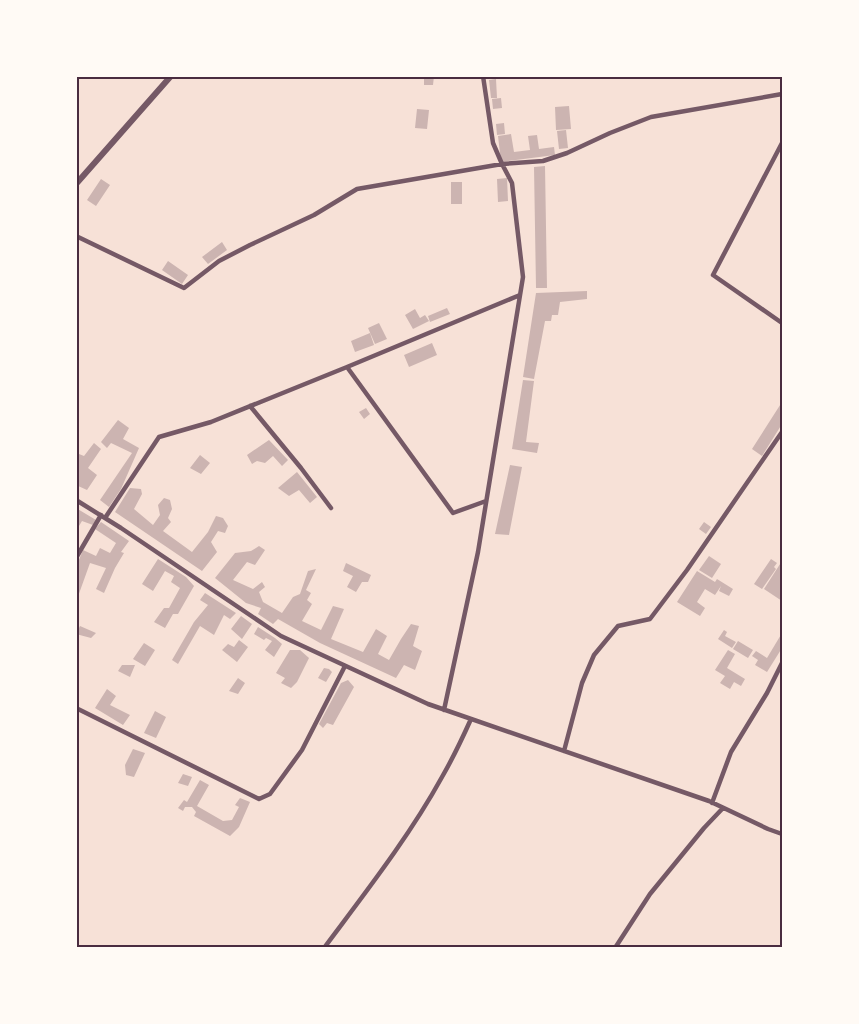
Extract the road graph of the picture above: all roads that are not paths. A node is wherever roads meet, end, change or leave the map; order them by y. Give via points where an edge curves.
1 (171, 76) edge
2 (483, 76) edge
3 (783, 94) edge
4 (783, 143) edge
5 (502, 164) junction
6 (76, 184) edge
7 (76, 236) edge
8 (520, 295) junction
9 (783, 323) edge
10 (347, 367) junction
11 (250, 406) junction
12 (783, 432) edge
13 (76, 500) edge
14 (486, 501) junction
15 (331, 508) dead end
16 (103, 517) junction
17 (76, 558) edge
18 (783, 663) edge
19 (345, 666) junction
20 (76, 708) edge
21 (444, 710) junction
22 (471, 719) junction
23 (564, 751) junction
24 (712, 803) junction
25 (723, 808) junction
26 (783, 834) edge
27 (324, 948) edge
28 (615, 948) edge

1 - 6 street
2 - 5 street via 493,143
3 - 5 street via 651,117 543,161
4 - 9 street via 712,275
5 - 7 street via 357,189 314,215 219,261 184,288
5 - 8 street via 512,183 523,277
8 - 10 street
8 - 14 street
10 - 11 street
10 - 14 street via 453,513
11 - 15 street
11 - 16 street via 159,437
12 - 23 street via 650,619 618,626 594,655 582,683
13 - 16 street
14 - 21 street
16 - 17 street
16 - 19 street via 280,636
18 - 24 street via 731,752
19 - 20 street via 302,750 270,794 259,799
19 - 21 street
21 - 22 street
22 - 23 street
22 - 27 street via 443,777 415,822
23 - 24 street
24 - 25 street
25 - 26 street
25 - 28 street via 650,894

